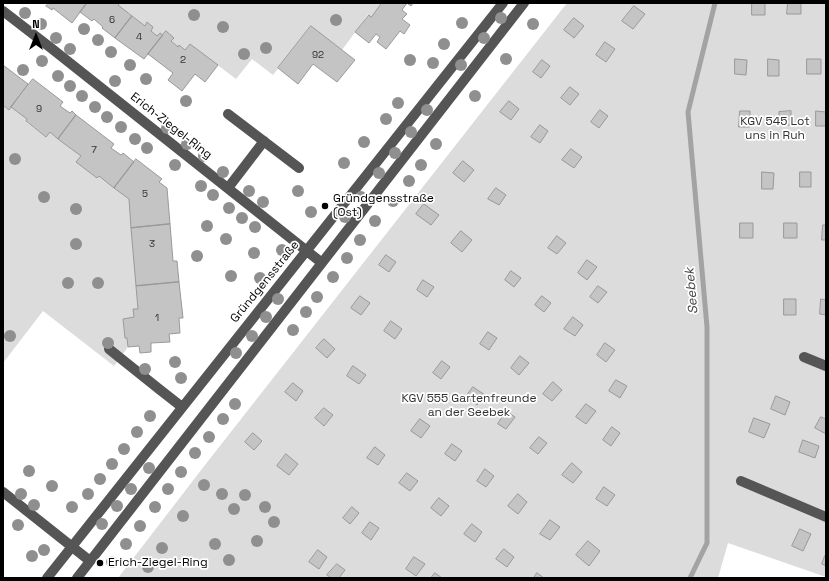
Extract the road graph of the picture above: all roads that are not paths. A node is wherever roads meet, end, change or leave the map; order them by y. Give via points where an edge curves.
1 (503, 3) edge
2 (524, 3) edge
3 (3, 11) edge
4 (228, 114) dead end
5 (264, 141) junction
6 (299, 168) dead end
7 (228, 188) junction
8 (307, 251) junction
9 (322, 263) junction
10 (110, 349) dead end
11 (804, 357) dead end
12 (826, 366) edge
13 (182, 407) junction
14 (741, 481) dead end
15 (3, 492) edge
16 (826, 517) edge
17 (72, 546) junction
18 (90, 561) junction
19 (46, 578) edge
20 (77, 578) edge

1 - 8 street, Gründgensstraße
2 - 9 street
3 - 7 street, Erich-Ziegel-Ring
4 - 5 street
5 - 6 street
5 - 7 street
7 - 8 street, Erich-Ziegel-Ring
8 - 9 street, Erich-Ziegel-Ring
8 - 13 street, Gründgensstraße
9 - 18 street
10 - 13 street
11 - 12 street
13 - 17 street, Gründgensstraße
14 - 16 street
15 - 17 street
17 - 18 street
17 - 19 street, Gründgensstraße
18 - 20 street

